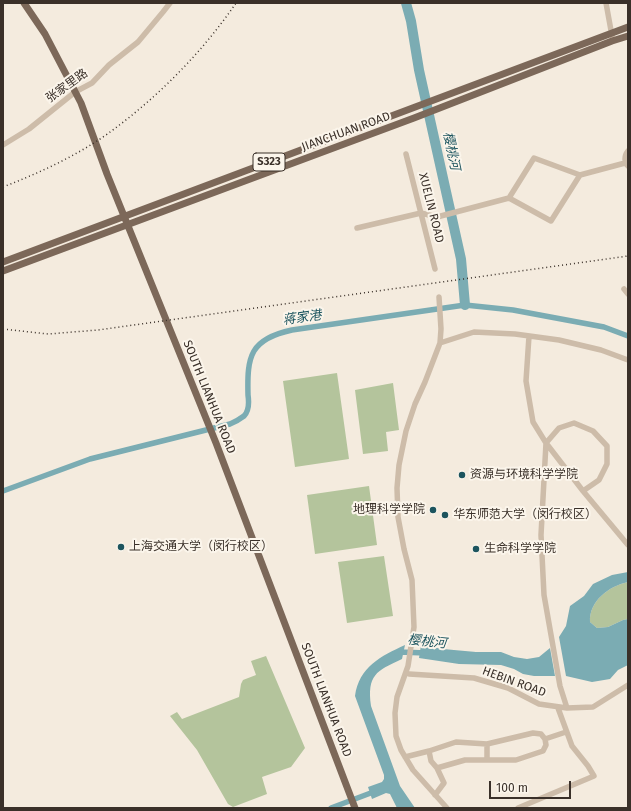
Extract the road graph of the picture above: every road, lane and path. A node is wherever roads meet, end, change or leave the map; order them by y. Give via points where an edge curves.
1 (24, 3) edge
2 (170, 3) edge
3 (606, 3) edge
4 (628, 27) edge
5 (628, 36) edge
6 (612, 37) junction
7 (75, 92) junction
8 (3, 145) edge
9 (628, 151) edge
10 (406, 154) dead end
11 (626, 165) edge
12 (580, 175) junction
13 (509, 198) junction
14 (421, 213) junction
15 (124, 216) junction
16 (127, 225) junction
17 (357, 228) dead end
18 (3, 262) edge
19 (435, 269) dead end
20 (3, 271) edge
21 (624, 289) dead end
22 (628, 294) edge
23 (439, 297) dead end
24 (529, 336) junction
25 (440, 342) junction
26 (628, 360) edge
27 (546, 443) junction
28 (583, 491) junction
29 (628, 545) edge
30 (409, 674) dead end
31 (628, 684) edge
32 (558, 708) junction
33 (567, 708) junction
34 (566, 732) junction
35 (545, 739) junction
36 (487, 744) junction
37 (429, 751) junction
38 (405, 757) junction
39 (487, 760) junction
40 (438, 768) junction
41 (435, 795) junction
42 (355, 808) edge
43 (447, 808) edge
44 (518, 808) edge

1 - 7 main road, SOUTH LIANHUA ROAD via 46,34
2 - 7 street, 张家里路 via 138,42 92,84
3 - 6 street
4 - 6 main road, JIANCHUAN ROAD / S323
5 - 6 main road, JIANCHUAN ROAD
6 - 15 main road, JIANCHUAN ROAD / S323 via 438,98
6 - 16 main road, JIANCHUAN ROAD via 438,109
7 - 8 street, 张家里路 via 29,129
7 - 15 main road, SOUTH LIANHUA ROAD
9 - 11 street via 624,158
10 - 14 street, XUELIN ROAD
11 - 12 street
12 - 13 street via 534,158
12 - 13 street via 551,220
13 - 14 street via 437,216
14 - 17 street
14 - 19 street, XUELIN ROAD
15 - 16 main road, SOUTH LIANHUA ROAD
15 - 18 main road, JIANCHUAN ROAD / S323
16 - 20 main road, JIANCHUAN ROAD
16 - 42 main road, SOUTH LIANHUA ROAD via 204,413
21 - 22 street
23 - 25 street
24 - 25 street via 474,332
24 - 26 street via 601,350
24 - 27 street via 526,381 533,422
25 - 38 street via 414,404 406,431 397,488 398,517 412,580 414,604 413,636 408,666 397,697 395,713 396,736
27 - 28 street
27 - 28 street via 559,428 574,422 593,431 607,446 607,464 599,480
27 - 33 street via 541,535 544,595 560,686
28 - 29 street
30 - 32 street, HEBIN ROAD via 474,678 508,688 539,704
31 - 33 street, HEBIN ROAD via 593,707
32 - 33 street, HEBIN ROAD
32 - 34 street
34 - 35 street
34 - 44 street via 572,746 594,776
35 - 36 street via 541,734 533,733
35 - 39 street via 543,751 516,760
36 - 37 street via 456,742
36 - 39 street
37 - 38 street
37 - 40 street via 432,761
38 - 41 street
39 - 40 street via 465,760
40 - 41 street via 444,783
41 - 43 street

